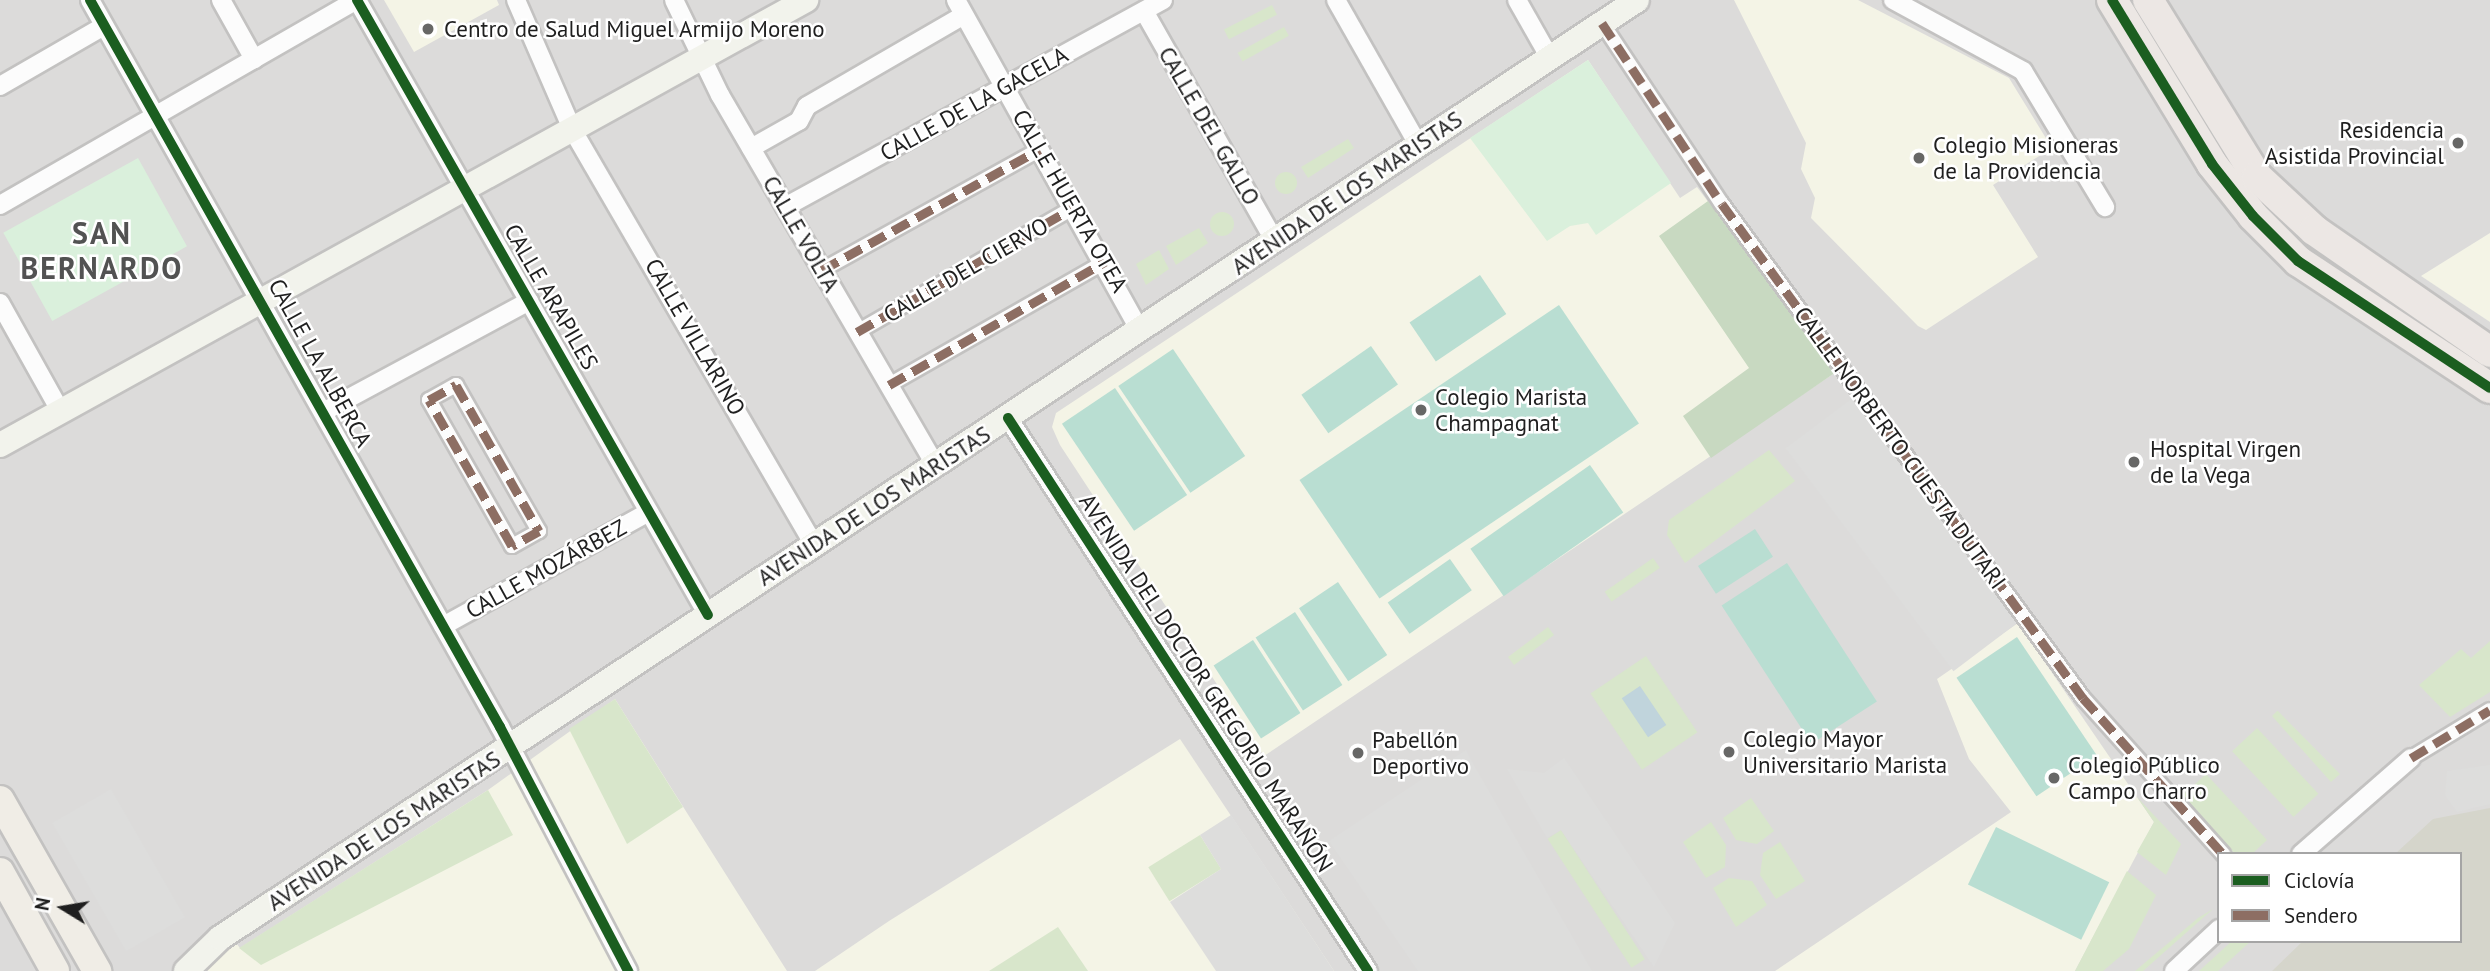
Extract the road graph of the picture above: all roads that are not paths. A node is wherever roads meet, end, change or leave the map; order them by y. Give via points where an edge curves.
1 (90, 0) edge
2 (221, 0) edge
3 (356, 0) edge
4 (516, 0) edge
5 (674, 0) edge
6 (806, 0) edge
7 (1163, 0) edge
8 (1336, 0) edge
9 (1517, 0) edge
10 (1637, 0) edge
11 (1893, 0) edge
12 (2112, 0) edge
13 (2148, 0) edge
14 (960, 7) edge
15 (1143, 10) junction
16 (1602, 23) junction
17 (104, 26) junction
18 (701, 58) junction
19 (1550, 58) junction
20 (254, 59) junction
21 (0, 86) edge
22 (1004, 86) junction
23 (156, 116) junction
24 (572, 129) junction
25 (1419, 146) junction
26 (751, 148) junction
27 (1040, 149) junction
28 (464, 190) junction
29 (0, 205) edge
30 (785, 207) junction
31 (2105, 207) dead end
32 (1074, 208) junction
33 (1275, 242) junction
34 (1105, 262) junction
35 (821, 270) junction
36 (261, 301) junction
37 (529, 301) junction
38 (0, 303) edge
39 (1140, 330) junction
40 (857, 332) junction
41 (2490, 352) edge
42 (889, 385) junction
43 (2490, 388) edge
44 (443, 392) joint
45 (61, 412) junction
46 (323, 412) junction
47 (1009, 418) junction
48 (0, 445) edge
49 (935, 464) junction
50 (649, 512) junction
51 (815, 546) junction
52 (708, 615) junction
53 (443, 626) junction
54 (2490, 709) edge
55 (509, 749) junction
56 (2411, 758) joint
57 (0, 800) edge
58 (2221, 852) edge
59 (2303, 852) edge
60 (0, 872) edge
61 (2217, 931) edge
62 (55, 971) edge
63 (97, 971) edge
64 (186, 971) edge
65 (628, 971) edge
66 (1368, 971) edge
67 (2174, 971) edge

1 - 17 street, CALLE LA ALBERCA
2 - 20 street
3 - 20 street
3 - 28 street, CALLE ARAPILES
4 - 24 street, CALLE VILLARINO
5 - 18 street, CALLE VOLTA
6 - 18 main road
7 - 15 street, CALLE DE LA GACELA
8 - 25 street
9 - 19 street
10 - 16 main road, AVENIDA DE LOS MARISTAS
11 - 31 street via 2023,71
12 - 43 highway via 2212,164 2253,216 2298,261
13 - 41 highway via 2257,177 2314,230
14 - 22 street, CALLE HUERTA OTEA
14 - 26 street via 807,106 799,121
15 - 22 street, CALLE DE LA GACELA
15 - 33 street, CALLE DEL GALLO
16 - 19 main road, AVENIDA DE LOS MARISTAS
16 - 58 street, CALLE NORBERTO CUESTA DUTARI via 1722,204 2083,698
17 - 21 street
17 - 23 street, CALLE LA ALBERCA
18 - 24 main road
18 - 26 street, CALLE VOLTA
19 - 25 main road, AVENIDA DE LOS MARISTAS
20 - 23 street
22 - 27 street, CALLE HUERTA OTEA
22 - 30 street, CALLE DE LA GACELA
23 - 29 street
23 - 36 street, CALLE LA ALBERCA
24 - 28 main road
24 - 51 street, CALLE VILLARINO
25 - 33 main road, AVENIDA DE LOS MARISTAS
26 - 30 street, CALLE VOLTA
27 - 32 street, CALLE HUERTA OTEA
27 - 35 street
28 - 36 main road
28 - 37 street, CALLE ARAPILES
30 - 35 street, CALLE VOLTA
32 - 34 street, CALLE HUERTA OTEA
32 - 40 street, CALLE DEL CIERVO
33 - 39 main road, AVENIDA DE LOS MARISTAS
34 - 39 street, CALLE HUERTA OTEA
34 - 42 street
35 - 40 street, CALLE VOLTA
36 - 45 main road
36 - 46 street, CALLE LA ALBERCA
37 - 46 street
37 - 50 street, CALLE ARAPILES
38 - 45 street
39 - 47 main road, AVENIDA DE LOS MARISTAS
40 - 42 street, CALLE VOLTA
42 - 49 street, CALLE VOLTA
44 - 44 street via 429,400 512,546 538,531 456,385
45 - 48 main road
46 - 53 street, CALLE LA ALBERCA
47 - 49 main road, AVENIDA DE LOS MARISTAS
47 - 66 street, AVENIDA DEL DOCTOR GREGORIO MARAÑÓN
49 - 51 main road, AVENIDA DE LOS MARISTAS
50 - 52 street, CALLE ARAPILES
50 - 53 street, CALLE MOZÁRBEZ
51 - 52 main road, AVENIDA DE LOS MARISTAS
52 - 55 main road, AVENIDA DE LOS MARISTAS
53 - 55 street, CALLE LA ALBERCA
54 - 56 street
55 - 64 main road, AVENIDA DE LOS MARISTAS via 220,938
55 - 65 street, CALLE LA ALBERCA
56 - 59 street
57 - 63 main road
60 - 62 main road
61 - 67 street

